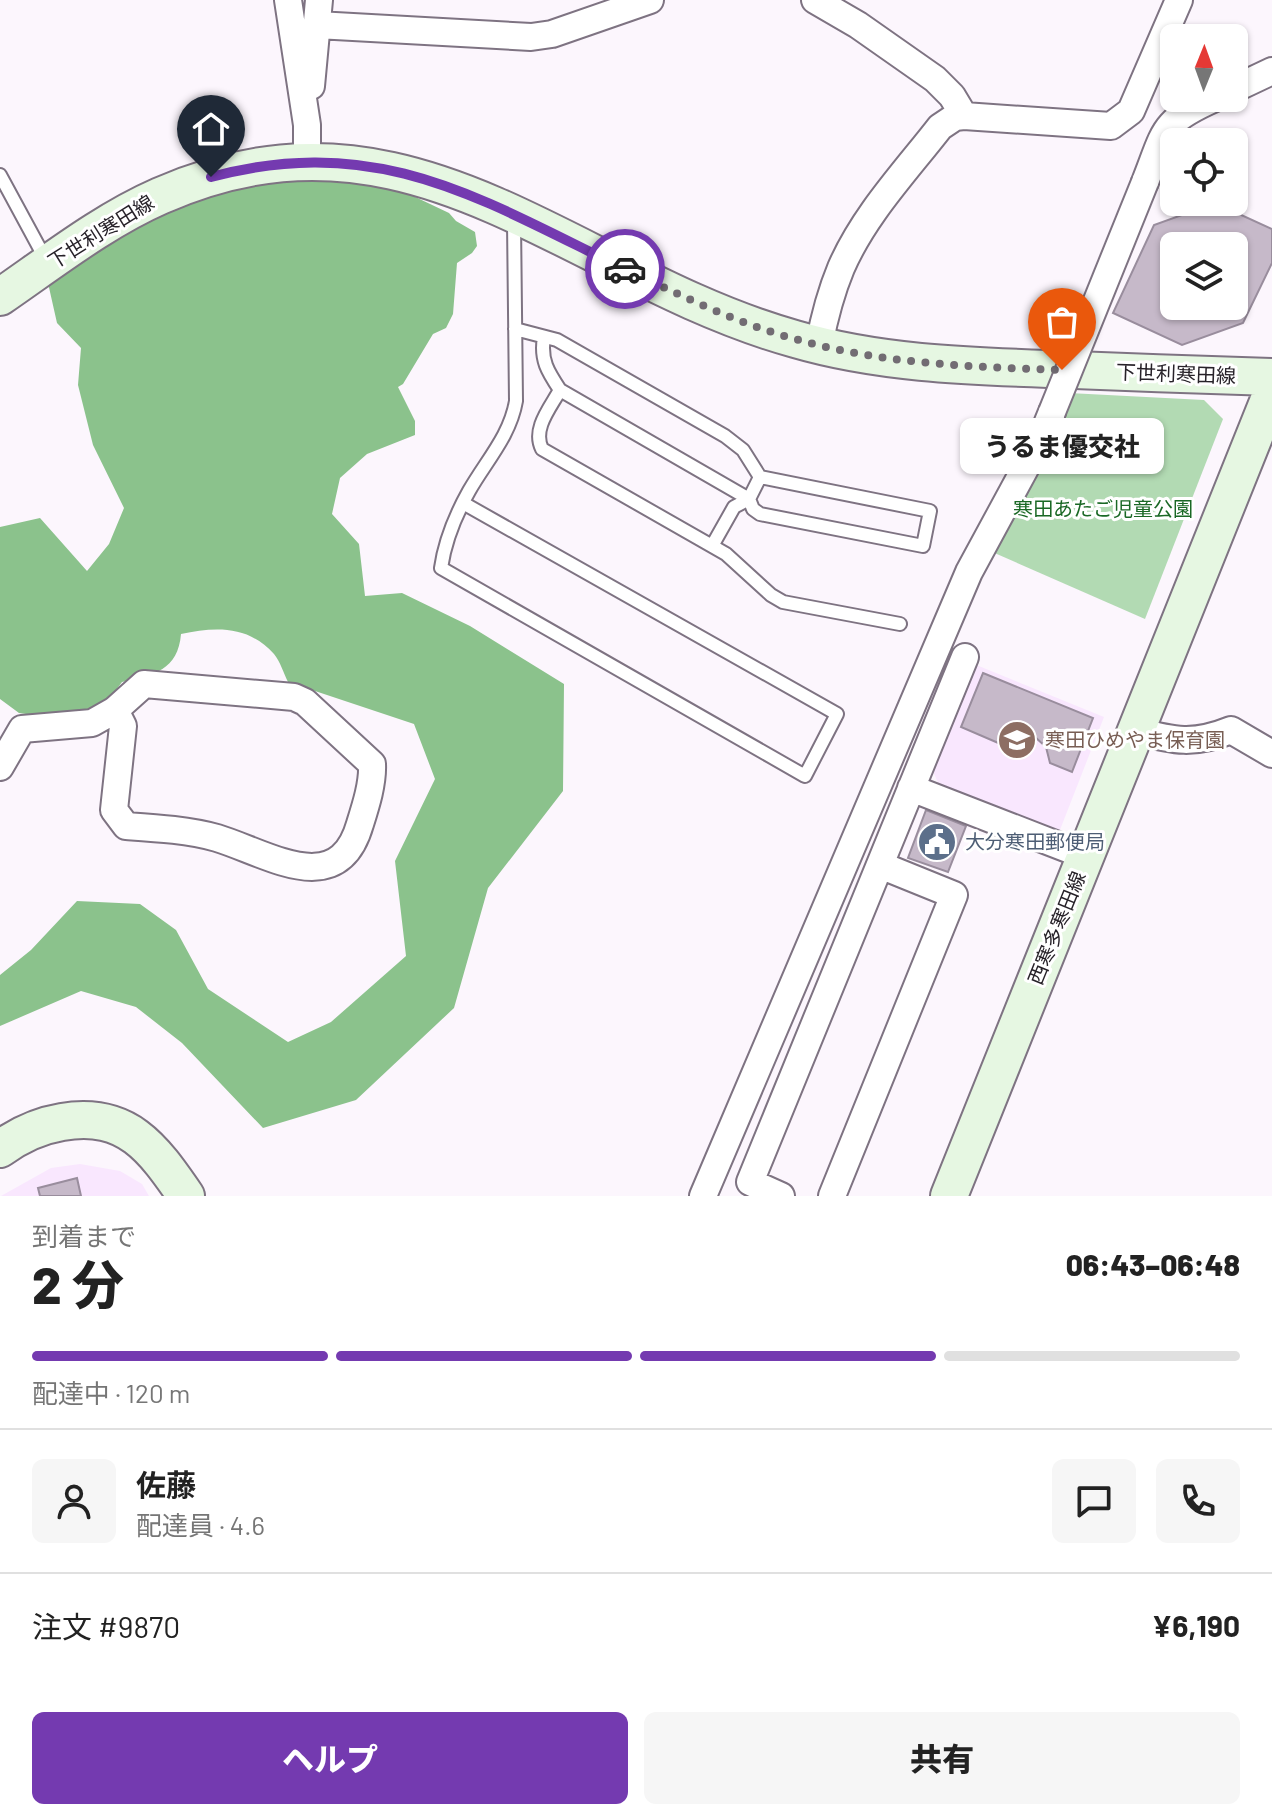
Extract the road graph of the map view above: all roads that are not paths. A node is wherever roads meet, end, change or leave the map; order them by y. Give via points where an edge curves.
1 (288, 0) edge
2 (650, 0) edge
3 (815, 0) edge
4 (1179, 0) edge
5 (843, 6) edge
6 (318, 12) edge
7 (1272, 71) edge
8 (1248, 82) edge
9 (1189, 112) edge
10 (964, 116) junction
11 (307, 125) junction
12 (307, 162) junction
13 (0, 175) edge
14 (514, 215) junction
15 (49, 264) junction
16 (0, 297) edge
17 (515, 329) junction
18 (544, 337) junction
19 (819, 345) junction
20 (1272, 377) edge
21 (560, 390) junction
22 (1272, 392) edge
23 (760, 477) junction
24 (749, 499) junction
25 (463, 503) junction
26 (712, 546) junction
27 (900, 624) dead end
28 (965, 657) dead end
29 (115, 710) junction
30 (1137, 731) junction
31 (1272, 754) edge
32 (0, 767) edge
33 (911, 788) junction
34 (1086, 856) junction
35 (880, 865) junction
36 (0, 1149) edge
37 (186, 1196) edge
38 (703, 1196) edge
39 (781, 1196) edge
40 (832, 1196) edge
41 (949, 1196) edge

1 - 11 street
2 - 6 street via 531,37
3 - 5 street
4 - 10 street via 1131,111 1111,126
5 - 10 street via 935,79
6 - 11 street
7 - 8 street
9 - 38 street, bridge via 1164,133 1041,439 969,572
10 - 19 street via 940,127 869,218 841,268
11 - 12 street
12 - 14 main road, 下世利寒田線 via 395,169
12 - 15 main road, 下世利寒田線 via 234,171 175,190 126,214
13 - 15 lane
14 - 17 lane
14 - 19 main road, 下世利寒田線 via 696,302
15 - 16 main road, 下世利寒田線
17 - 18 lane
17 - 25 lane via 512,423
18 - 21 lane via 545,368
18 - 23 lane via 725,436 743,450
19 - 20 main road, 下世利寒田線 via 947,365
21 - 24 lane
21 - 26 lane via 538,430 542,449
22 - 30 main road, 西寒多寒田線
23 - 24 lane
23 - 24 lane via 930,511 923,546 760,514
24 - 26 lane via 734,507
25 - 25 lane via 446,540 441,568 805,776 837,714
26 - 27 lane via 783,602
28 - 33 street
29 - 29 street via 123,726 114,810 126,826 204,835 302,867 336,862 356,839 372,764 305,702 278,694 144,684
29 - 32 street via 92,723 22,729
30 - 31 street via 1177,742 1209,739 1231,730
30 - 34 main road, 西寒多寒田線
33 - 34 street
33 - 35 street
34 - 41 main road, 西寒多寒田線
35 - 39 street via 750,1182
35 - 40 street via 954,895
36 - 37 main road via 43,1125 109,1123 148,1145

